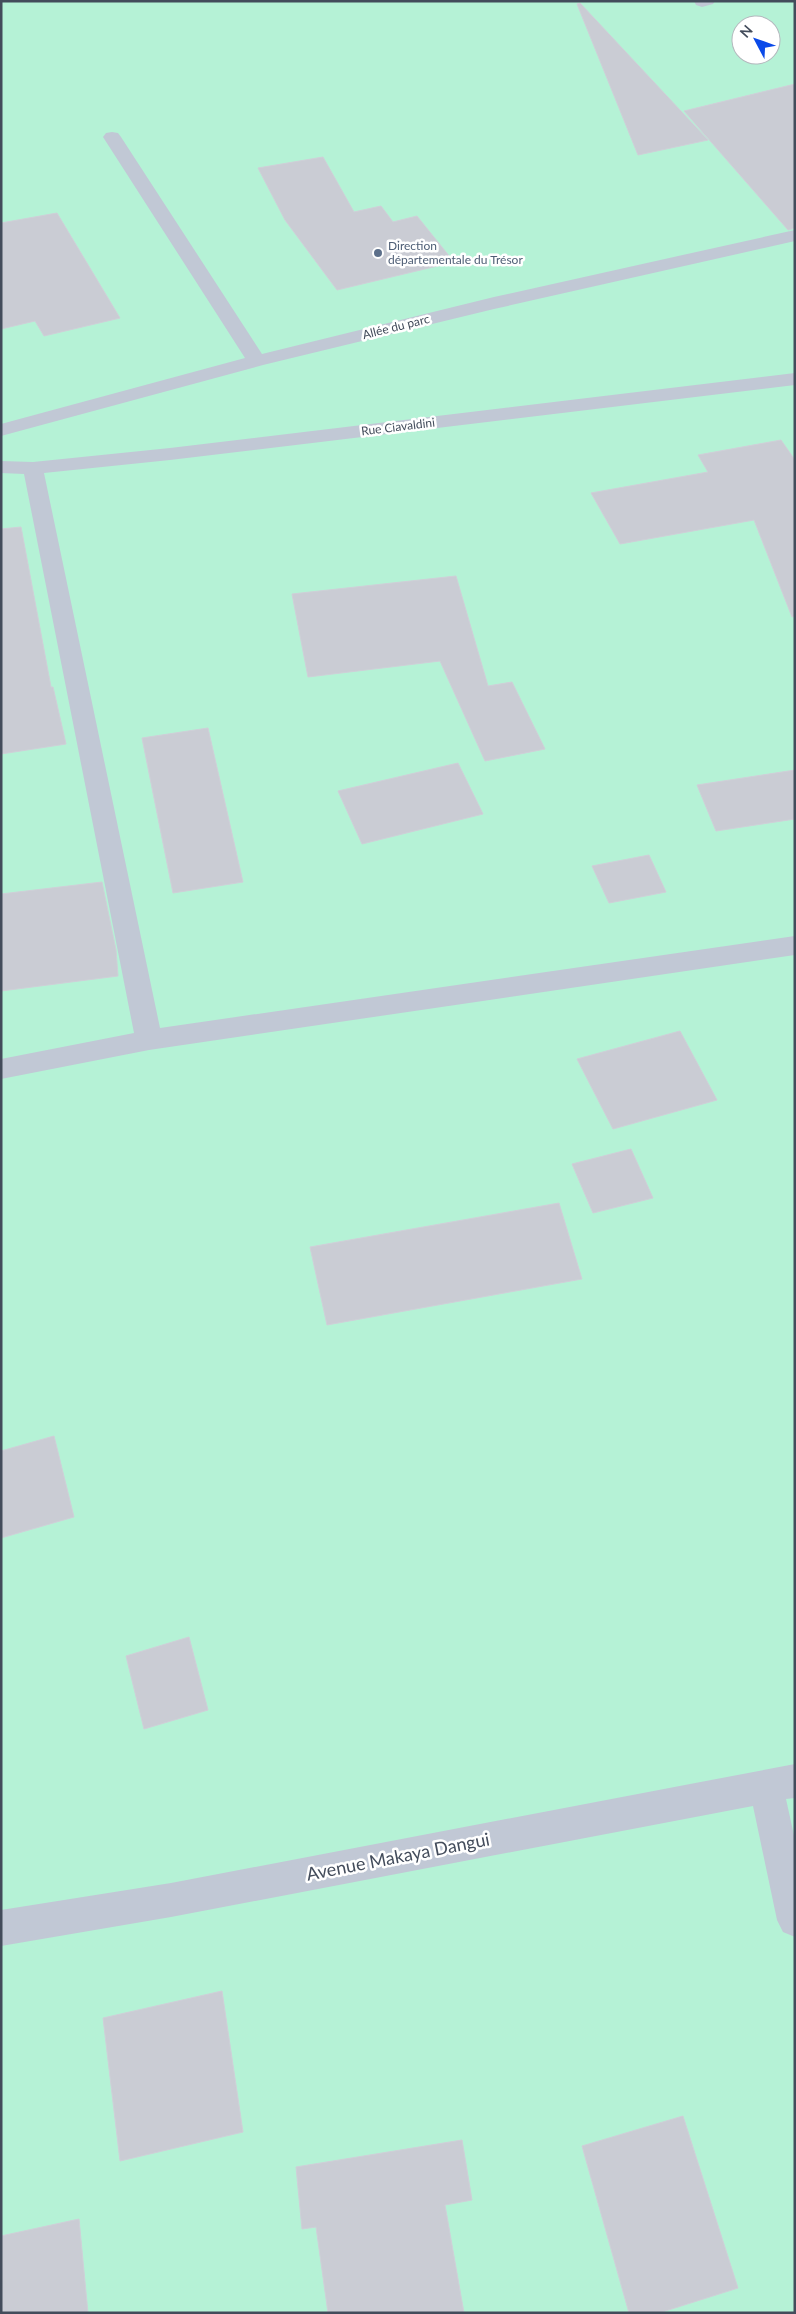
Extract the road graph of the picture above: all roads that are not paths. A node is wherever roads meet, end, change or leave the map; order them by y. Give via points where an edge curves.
1 (112, 137) dead end
2 (795, 235) edge
3 (257, 361) junction
4 (795, 379) edge
5 (1, 430) edge
6 (1, 467) edge
7 (33, 468) junction
8 (795, 945) edge
9 (150, 1040) junction
10 (1, 1069) edge
11 (780, 1784) edge
12 (795, 1920) edge
13 (1, 1928) edge

1 - 3 street
2 - 3 street, Allée du parc
3 - 5 street, Allée du parc
4 - 7 street, Rue Ciavaldini
6 - 7 street, Rue Ciavaldini
7 - 9 street
8 - 9 street
9 - 10 street
11 - 12 street
11 - 13 street, Avenue Makaya Dangui via 171,1900

